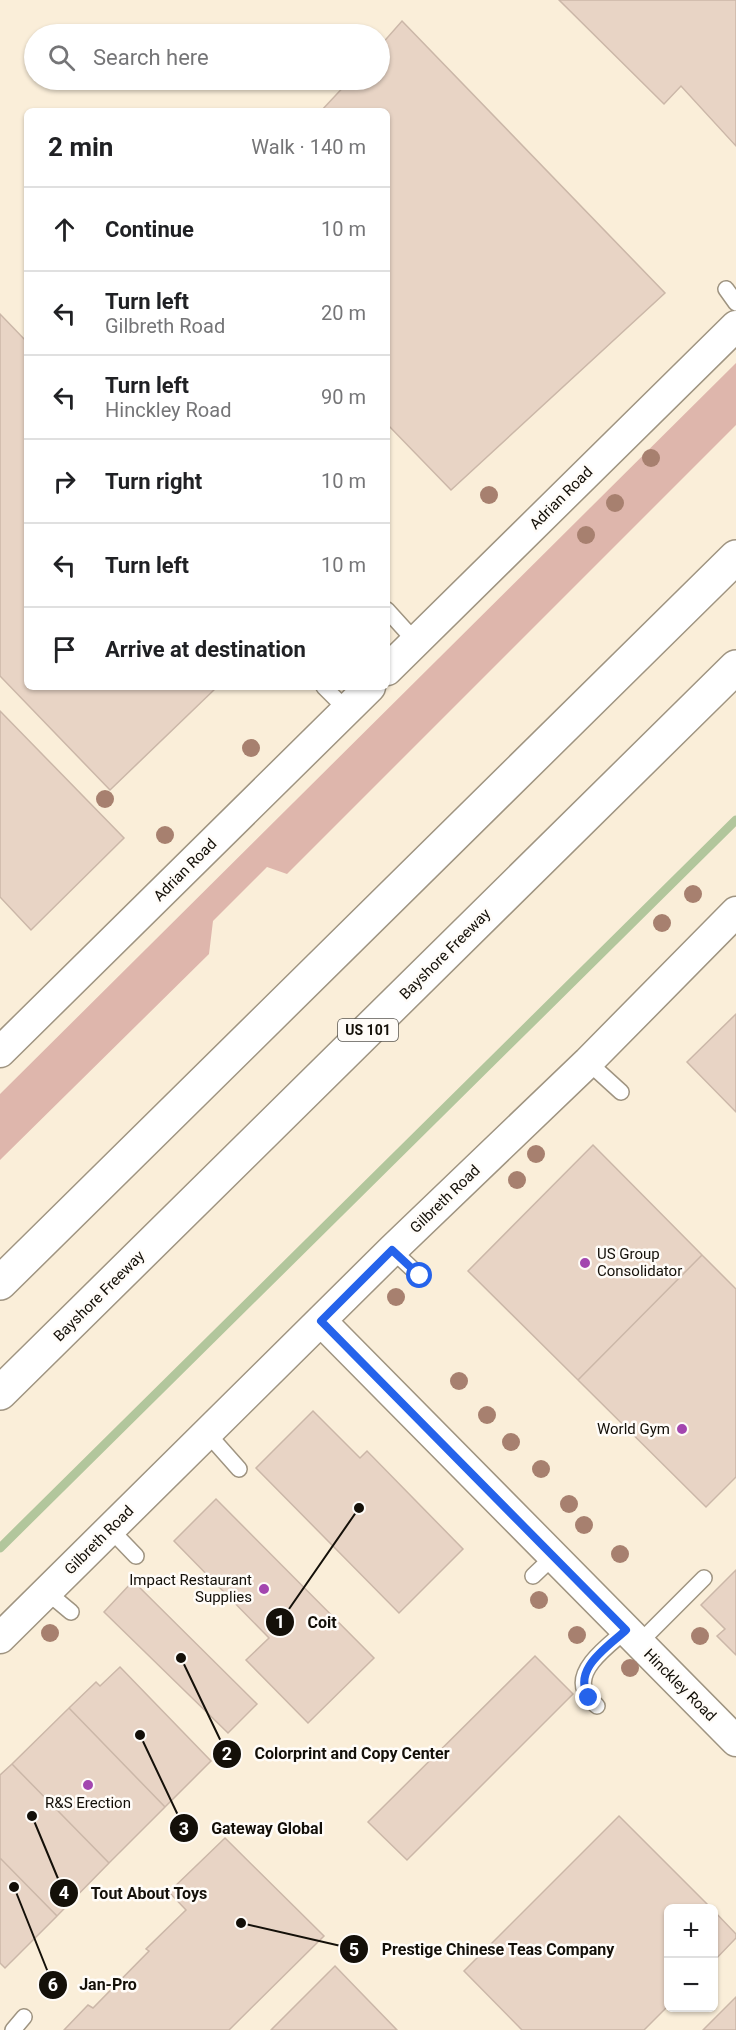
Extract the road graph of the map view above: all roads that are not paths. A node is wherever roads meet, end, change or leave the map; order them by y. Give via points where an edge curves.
1 (726, 289) dead end
2 (736, 303) edge
3 (736, 326) edge
4 (736, 557) edge
5 (390, 613) edge
6 (416, 642) junction
7 (390, 667) edge
8 (736, 667) edge
9 (327, 690) edge
10 (367, 690) edge
11 (346, 710) junction
12 (736, 912) edge
13 (0, 1052) edge
14 (588, 1062) junction
15 (621, 1092) dead end
16 (392, 1250) junction
17 (420, 1276) dead end
18 (0, 1283) edge
19 (321, 1321) junction
20 (0, 1393) edge
21 (207, 1433) junction
22 (239, 1469) dead end
23 (110, 1529) junction
24 (136, 1556) dead end
25 (704, 1578) dead end
26 (47, 1592) junction
27 (71, 1612) dead end
28 (633, 1636) junction
29 (0, 1638) edge
30 (597, 1706) dead end
31 (736, 1741) edge
32 (24, 2017) dead end
33 (13, 2030) edge

1 - 2 lane
3 - 6 street, Adrian Road
4 - 18 highway
5 - 6 lane
6 - 7 street, Adrian Road
8 - 20 highway, Bayshore Freeway / US 101
9 - 11 lane
10 - 11 street, Adrian Road
11 - 13 street, Adrian Road
12 - 14 street, Gilbreth Road
14 - 15 lane
14 - 16 street, Gilbreth Road
16 - 17 lane
16 - 19 street, Gilbreth Road
19 - 21 street, Gilbreth Road
19 - 28 street, Hinckley Road via 543,1566
21 - 22 lane
21 - 23 street, Gilbreth Road
23 - 24 lane
23 - 26 street, Gilbreth Road
25 - 28 lane
26 - 27 lane
26 - 29 street, Gilbreth Road
28 - 30 lane via 588,1666 584,1690
28 - 31 street, Hinckley Road
32 - 33 lane

